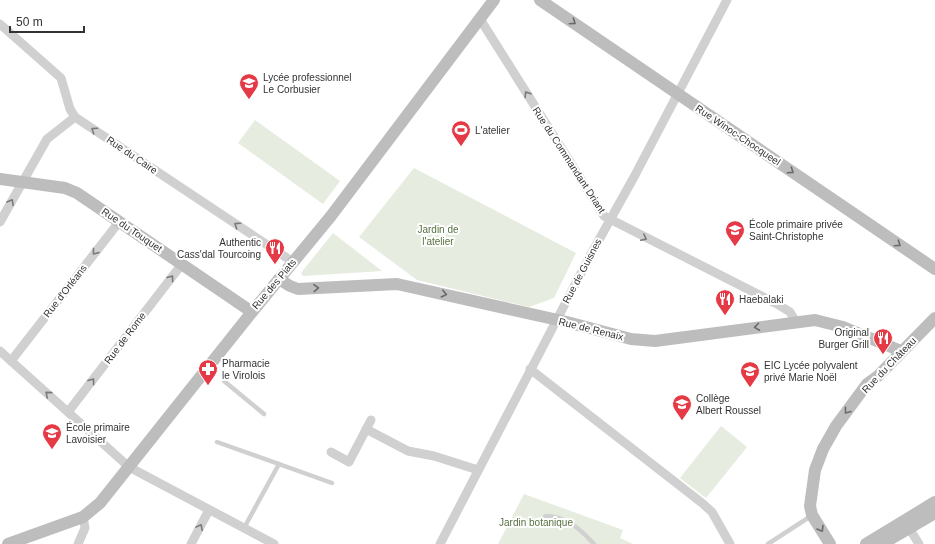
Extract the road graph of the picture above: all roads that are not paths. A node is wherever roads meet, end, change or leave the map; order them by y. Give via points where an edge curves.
1 (494, 0) edge
2 (540, 0) edge
3 (727, 0) edge
4 (480, 19) junction
5 (0, 24) edge
6 (678, 94) junction
7 (75, 117) junction
8 (0, 179) edge
9 (22, 182) junction
10 (609, 220) junction
11 (0, 222) edge
12 (119, 222) junction
13 (293, 262) junction
14 (182, 264) junction
15 (935, 269) edge
16 (279, 280) junction
17 (252, 312) junction
18 (935, 318) edge
19 (556, 320) junction
20 (796, 322) junction
21 (0, 351) edge
22 (901, 351) junction
23 (11, 361) junction
24 (530, 369) junction
25 (224, 381) dead end
26 (68, 412) junction
27 (264, 414) dead end
28 (371, 420) dead end
29 (366, 429) junction
30 (217, 442) dead end
31 (331, 452) dead end
32 (279, 464) junction
33 (129, 467) junction
34 (478, 470) junction
35 (332, 483) dead end
36 (935, 502) edge
37 (209, 510) junction
38 (935, 513) edge
39 (812, 515) junction
40 (83, 517) junction
41 (535, 525) dead end
42 (907, 525) junction
43 (244, 528) junction
44 (28, 536) junction
45 (0, 540) edge
46 (8, 544) edge
47 (78, 544) edge
48 (191, 544) edge
49 (274, 544) edge
50 (440, 544) edge
51 (594, 544) edge
52 (730, 544) edge
53 (768, 544) edge
54 (830, 544) edge
55 (866, 544) edge
56 (882, 544) edge
57 (919, 544) edge

1 - 4 street, Rue des Piats
2 -> 6 street, Rue Winoc-Chocqueel
3 - 6 street, Rue de Guisnes
10 -> 4 street, Rue du Commandant Driant via 598,209
4 - 13 street, Rue des Piats
5 - 7 street via 61,78 70,109
6 - 10 street, Rue de Guisnes
6 -> 15 street, Rue Winoc-Chocqueel
7 - 9 street via 47,139
13 -> 7 street, Rue du Caire
8 - 9 street, Rue du Touquet
11 -> 9 street
9 - 12 street, Rue du Touquet via 70,189
10 - 19 street, Rue de Guisnes
10 -> 20 street, Rue du Commandant Driant via 777,304 790,312
12 - 14 street, Rue du Touquet
12 -> 23 street, Rue d'Orléans
13 - 16 street, Rue des Piats
14 - 17 street, Rue du Touquet
26 -> 14 street, Rue de Rome
16 - 17 street, Rue des Piats
16 -> 19 street, Rue de Renaix via 298,289 402,284
17 - 33 street, Rue des Piats via 210,370
18 - 22 street, Rue du Château
20 -> 19 street, Rue de Renaix via 648,342
19 - 24 street, Rue de Guisnes
20 - 22 street, Rue de Renaix via 828,322
21 - 23 street
22 -> 39 street, Rue du Château via 867,384 829,437 813,480 810,499
26 -> 23 street
24 - 34 street, Rue de Guisnes
24 - 52 street via 702,503 712,512
25 - 27 lane
26 - 33 street
28 - 29 street
29 - 31 street via 349,462
29 - 34 street via 408,451 449,460
30 - 32 lane
32 - 35 lane
32 - 43 lane
33 - 37 street
33 - 40 street, Rue des Piats via 100,503
34 - 50 street, Rue de Guisnes
36 - 42 street
37 - 43 street
48 -> 37 street
38 - 42 street
39 - 53 lane
39 -> 54 street, Rue du Château
40 - 44 street, Rue des Piats
40 - 47 street via 85,528
41 - 51 lane via 546,516 562,518 579,529
42 - 55 street
42 - 56 street
42 - 57 street
43 - 49 street
44 - 45 street, Rue des Piats
44 - 46 street, Rue des Piats

